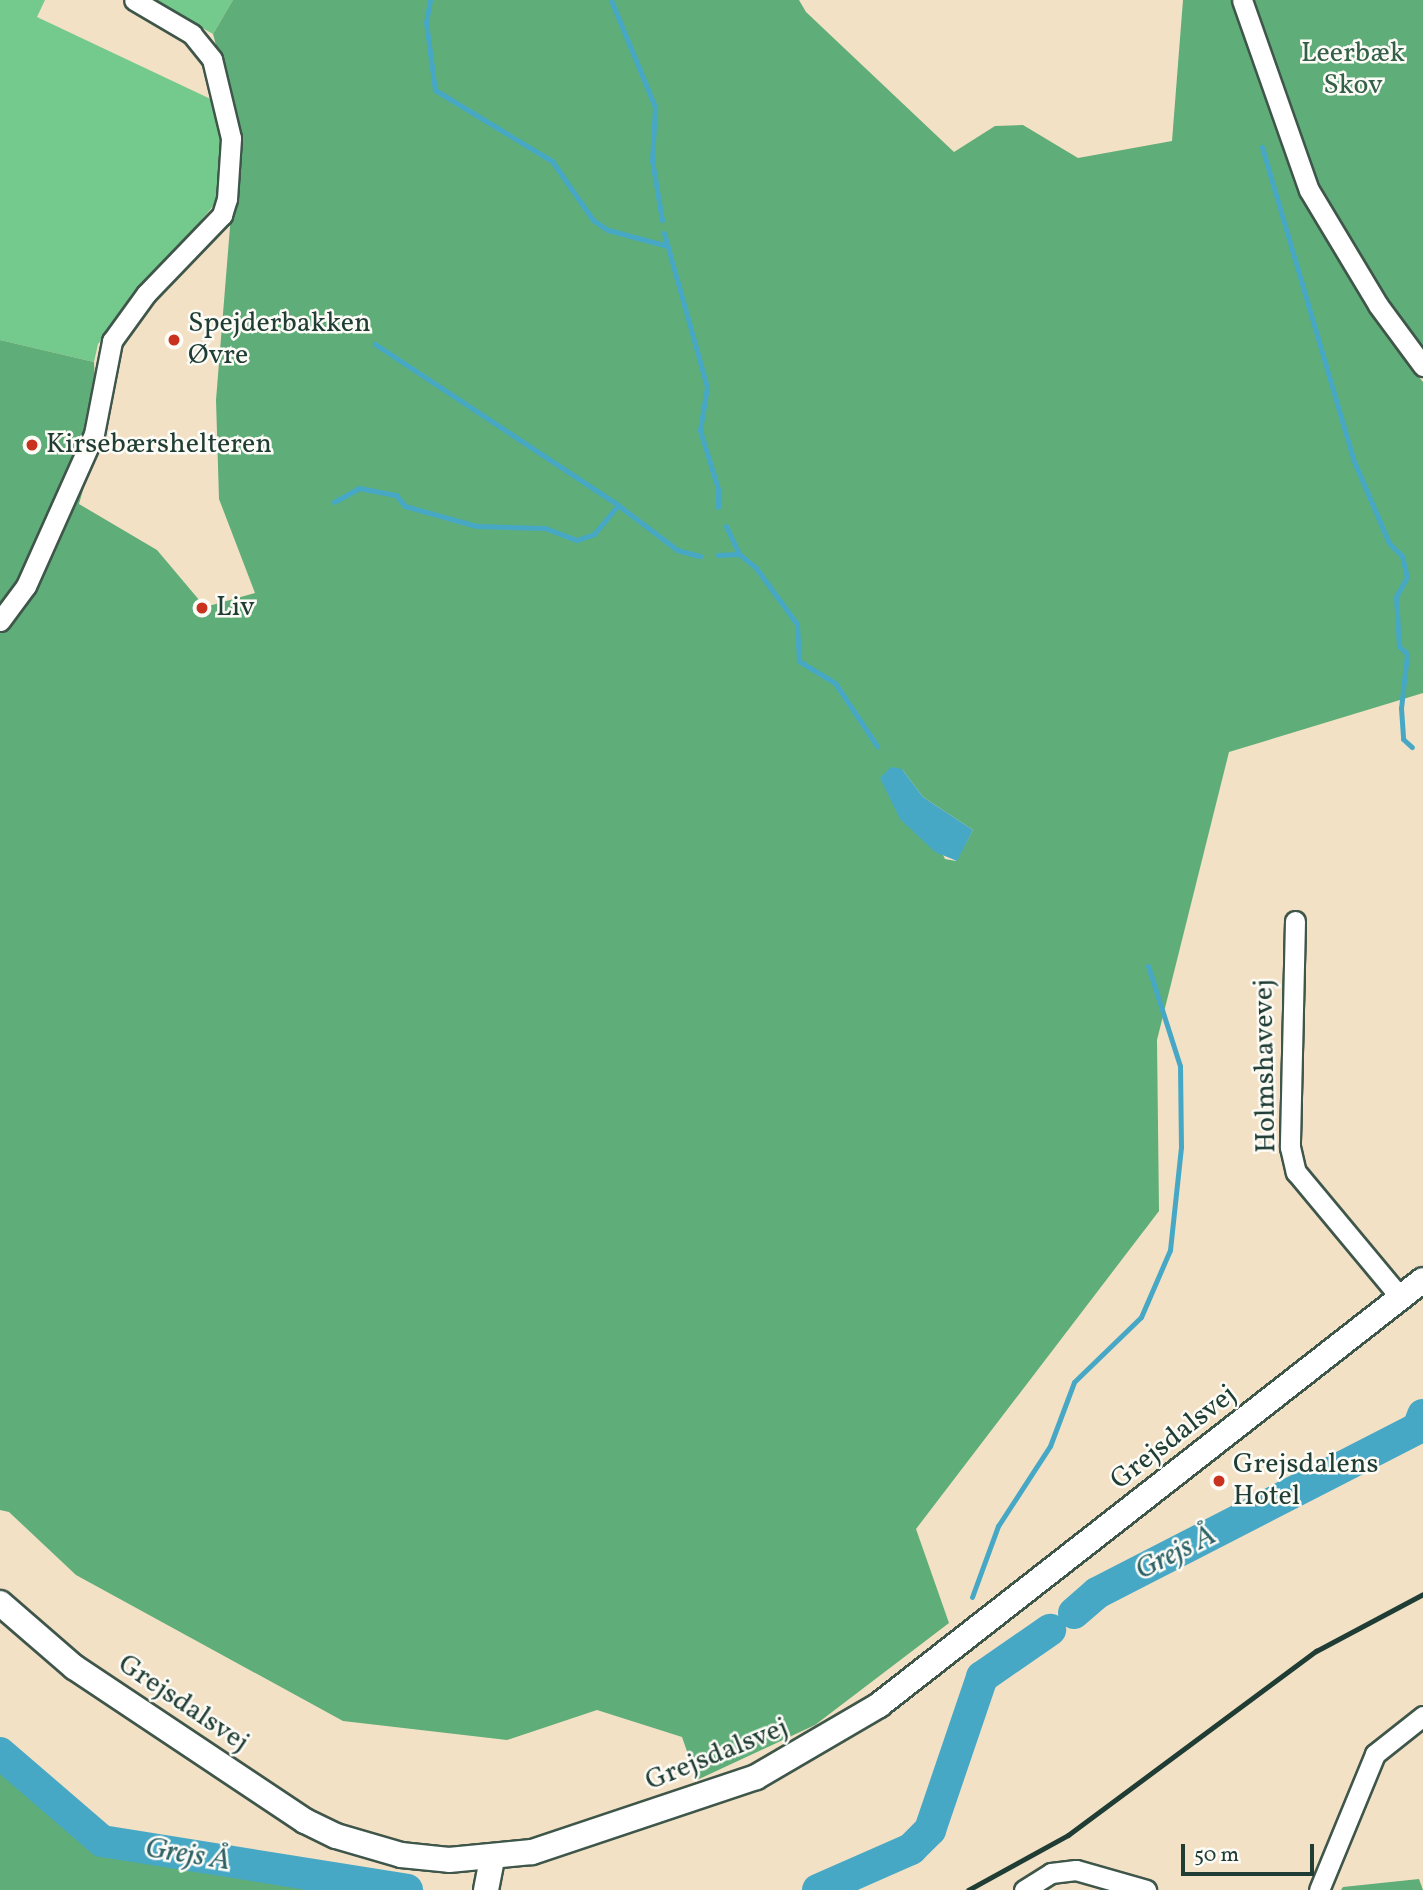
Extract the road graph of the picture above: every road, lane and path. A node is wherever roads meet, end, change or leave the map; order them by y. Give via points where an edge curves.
1 (134, 0) edge
2 (1242, 0) edge
3 (1423, 366) edge
4 (0, 621) edge
5 (1295, 921) dead end
6 (1423, 1280) edge
7 (1401, 1298) junction
8 (0, 1603) edge
9 (1423, 1716) edge
10 (488, 1876) edge
11 (1024, 1890) edge
12 (1146, 1890) edge
13 (1319, 1890) edge

1 - 4 street via 192,34 212,59 231,138 227,199 222,215 146,294 112,341 94,434 26,586
2 - 3 street via 1309,190 1378,305
5 - 7 street, Holmshavevej via 1290,1147 1296,1172
6 - 7 street, Grejsdalsvej
7 - 10 street, Grejsdalsvej via 879,1705 810,1749 756,1777 532,1852
8 - 10 street, Grejsdalsvej via 74,1667 305,1821 370,1849
9 - 13 street via 1375,1754
11 - 12 street via 1051,1873 1076,1870

